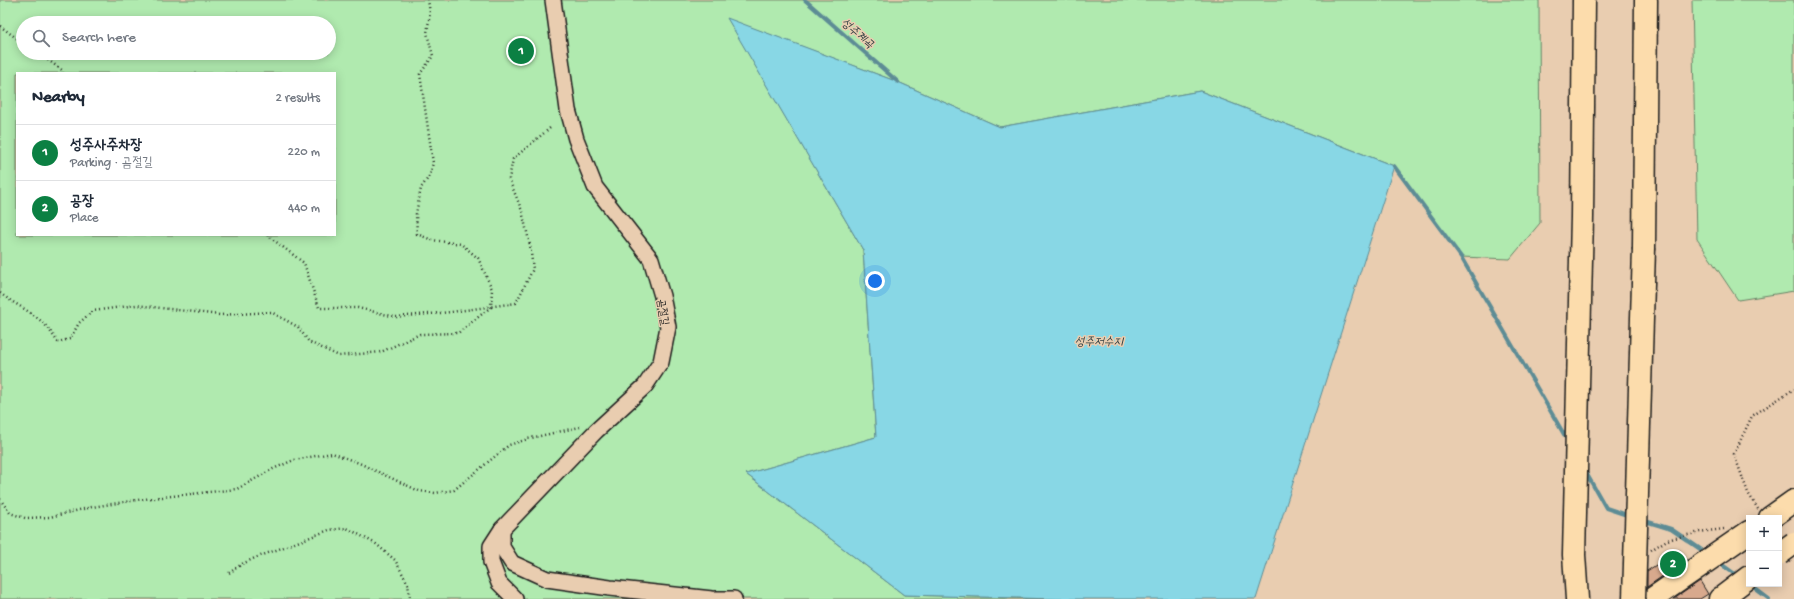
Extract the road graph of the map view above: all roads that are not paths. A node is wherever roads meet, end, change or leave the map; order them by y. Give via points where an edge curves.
1 (553, 0) edge
2 (1584, 0) edge
3 (1646, 0) edge
4 (1794, 502) edge
5 (1765, 515) edge
6 (502, 529) junction
7 (1746, 534) edge
8 (1794, 543) edge
9 (1782, 552) edge
10 (1746, 579) edge
11 (515, 599) edge
12 (712, 599) edge
13 (716, 599) edge
14 (734, 599) edge
15 (1577, 599) edge
16 (1634, 599) edge
17 (1652, 599) edge
18 (1720, 599) edge

1 - 6 street, 곰절길 via 568,110 576,139 596,187 651,259 668,327 661,362 645,386 604,423
2 - 15 main road via 1574,555
3 - 16 main road, bridge via 1644,248
4 - 5 main road
6 - 11 street, 곰절길 via 491,546 491,562 499,583
6 - 12 street via 502,547 512,563 547,579
7 - 17 main road
8 - 9 main road, bridge
10 - 18 main road
13 - 14 street

